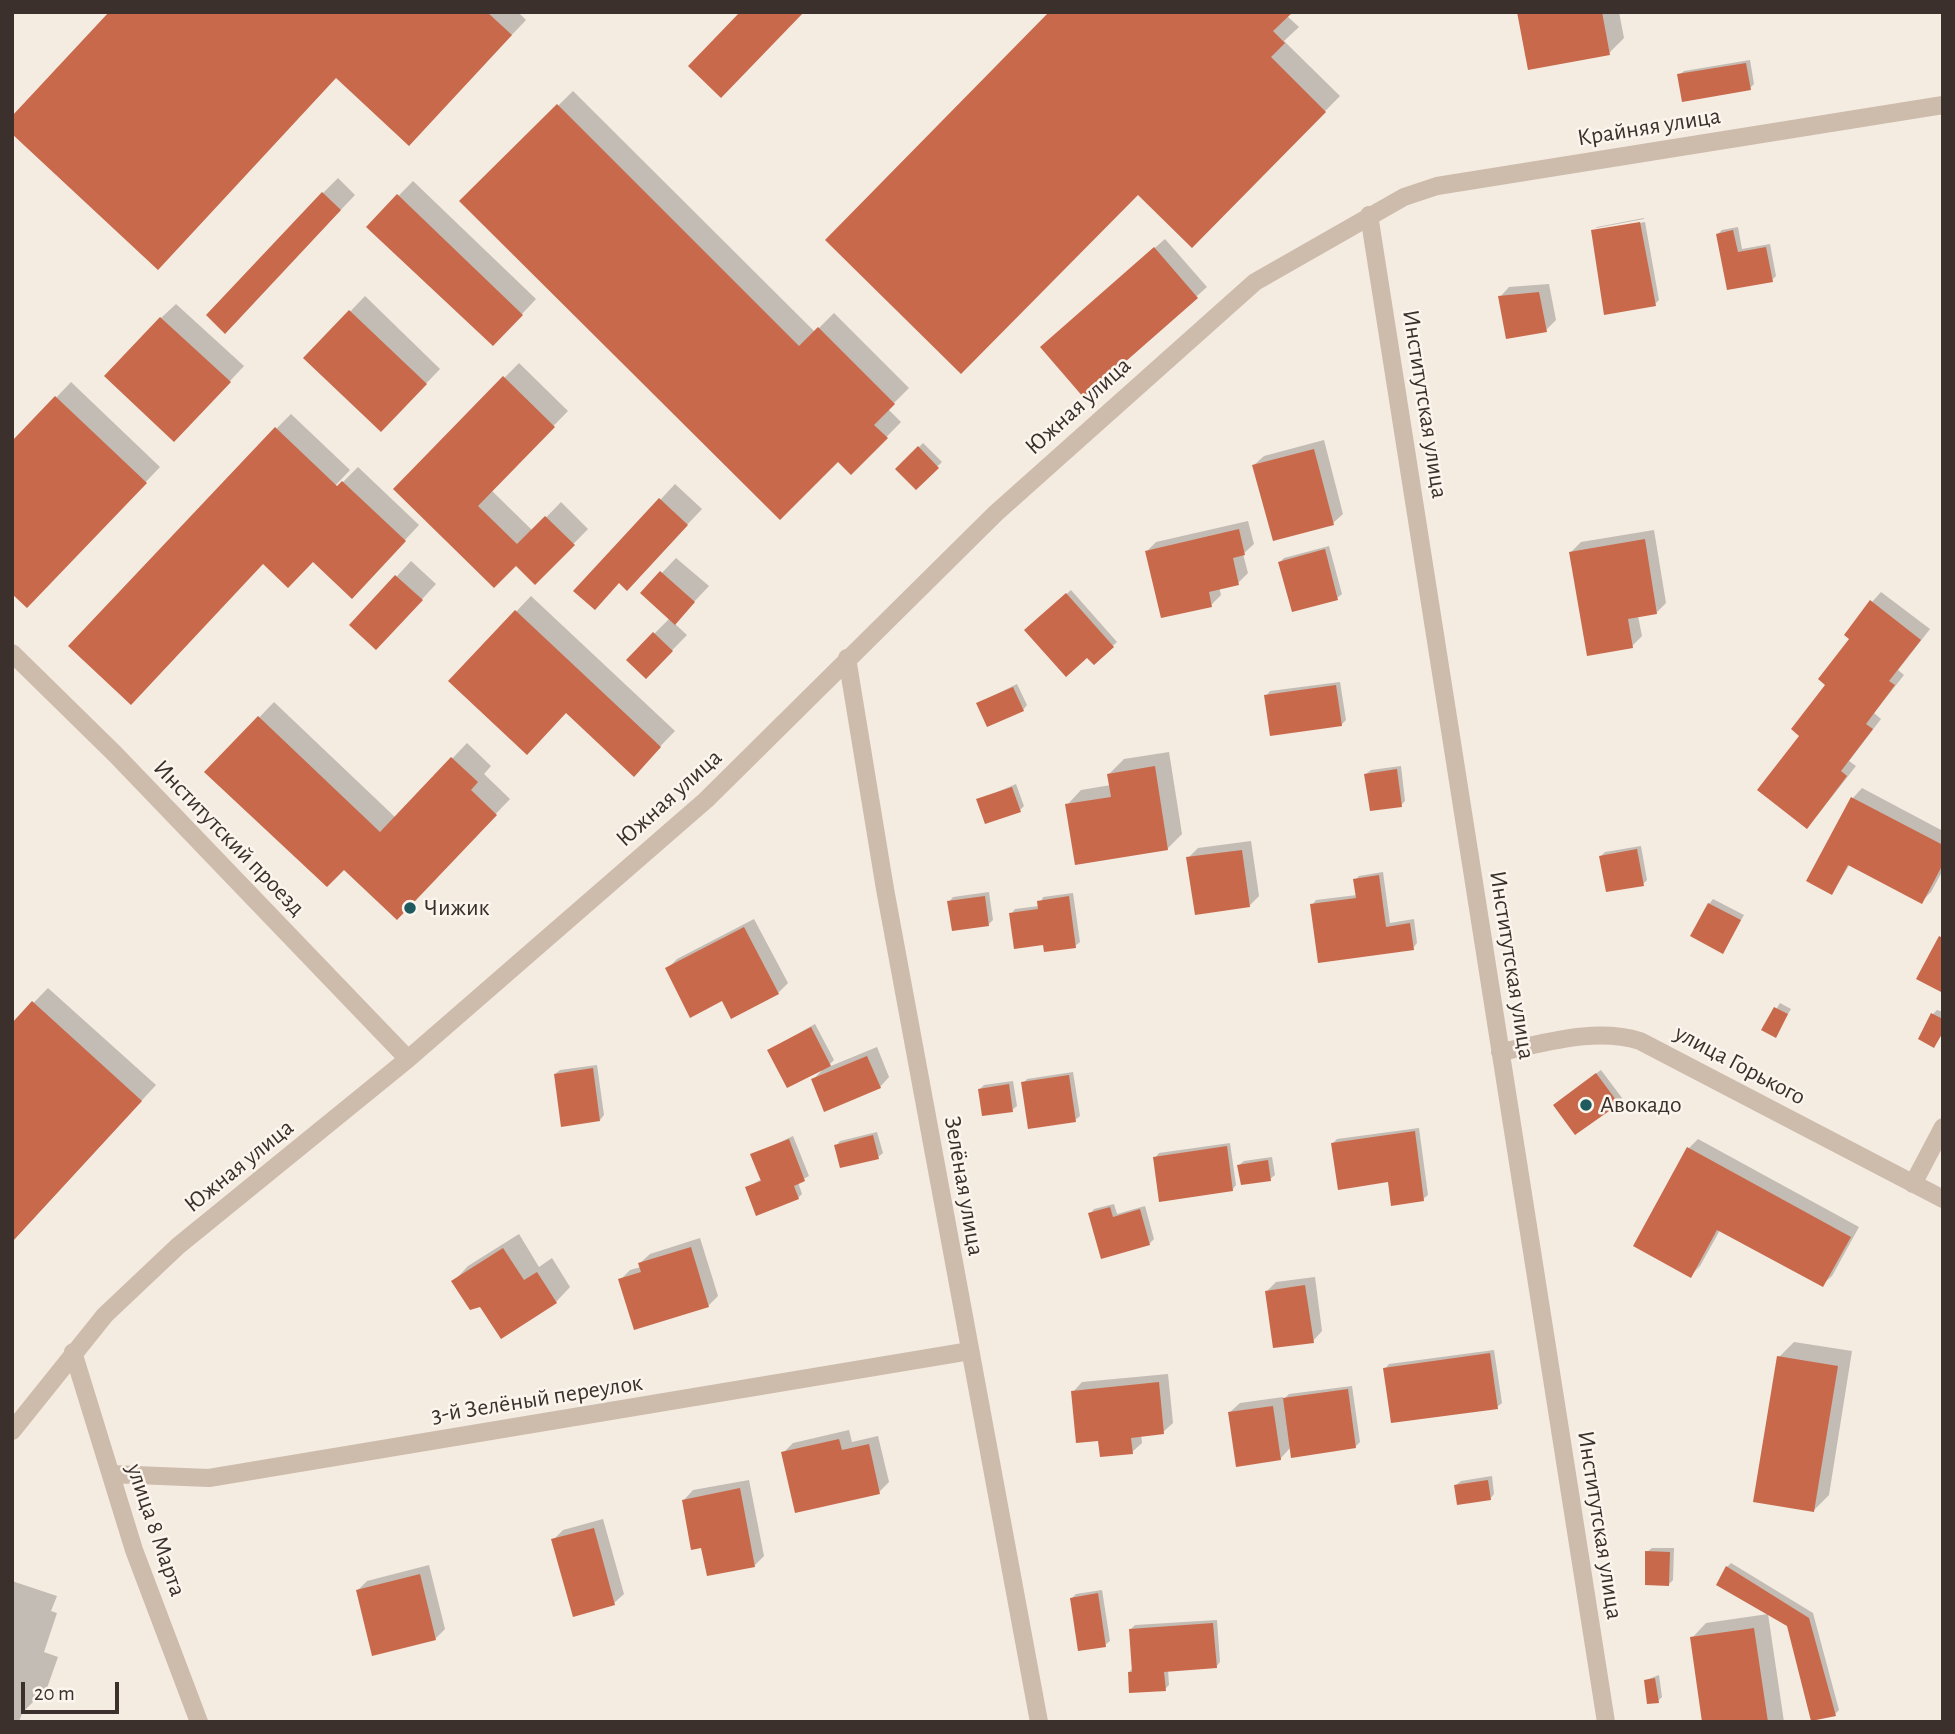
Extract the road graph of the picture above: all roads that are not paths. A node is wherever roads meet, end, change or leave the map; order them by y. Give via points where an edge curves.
1 (1943, 105) edge
2 (1369, 215) junction
3 (12, 653) edge
4 (847, 657) junction
5 (1500, 1052) junction
6 (408, 1059) junction
7 (1943, 1126) edge
8 (1913, 1184) junction
9 (1943, 1199) edge
10 (970, 1351) junction
11 (73, 1352) junction
12 (12, 1431) edge
13 (111, 1474) junction
14 (199, 1722) edge
15 (1039, 1722) edge
16 (1606, 1722) edge

1 - 2 street, Крайняя улица via 1437,186
2 - 4 street, Южная улица via 1255,282 1028,483
2 - 5 street, Институтская улица
3 - 6 street, Институтский проезд
4 - 6 street, Южная улица via 728,780
4 - 10 street, Зелёная улица
5 - 8 street, улица Горького via 1589,1035 1616,1034 1640,1041
5 - 16 street, Институтская улица
6 - 11 street, Южная улица via 178,1246
7 - 8 street
8 - 9 street, улица Горького
10 - 13 street, 3-й Зелёный переулок via 209,1478
10 - 15 street, Зелёная улица
11 - 12 street, Южная улица
11 - 13 street, улица 8 Марта
13 - 14 street, улица 8 Марта via 134,1550

